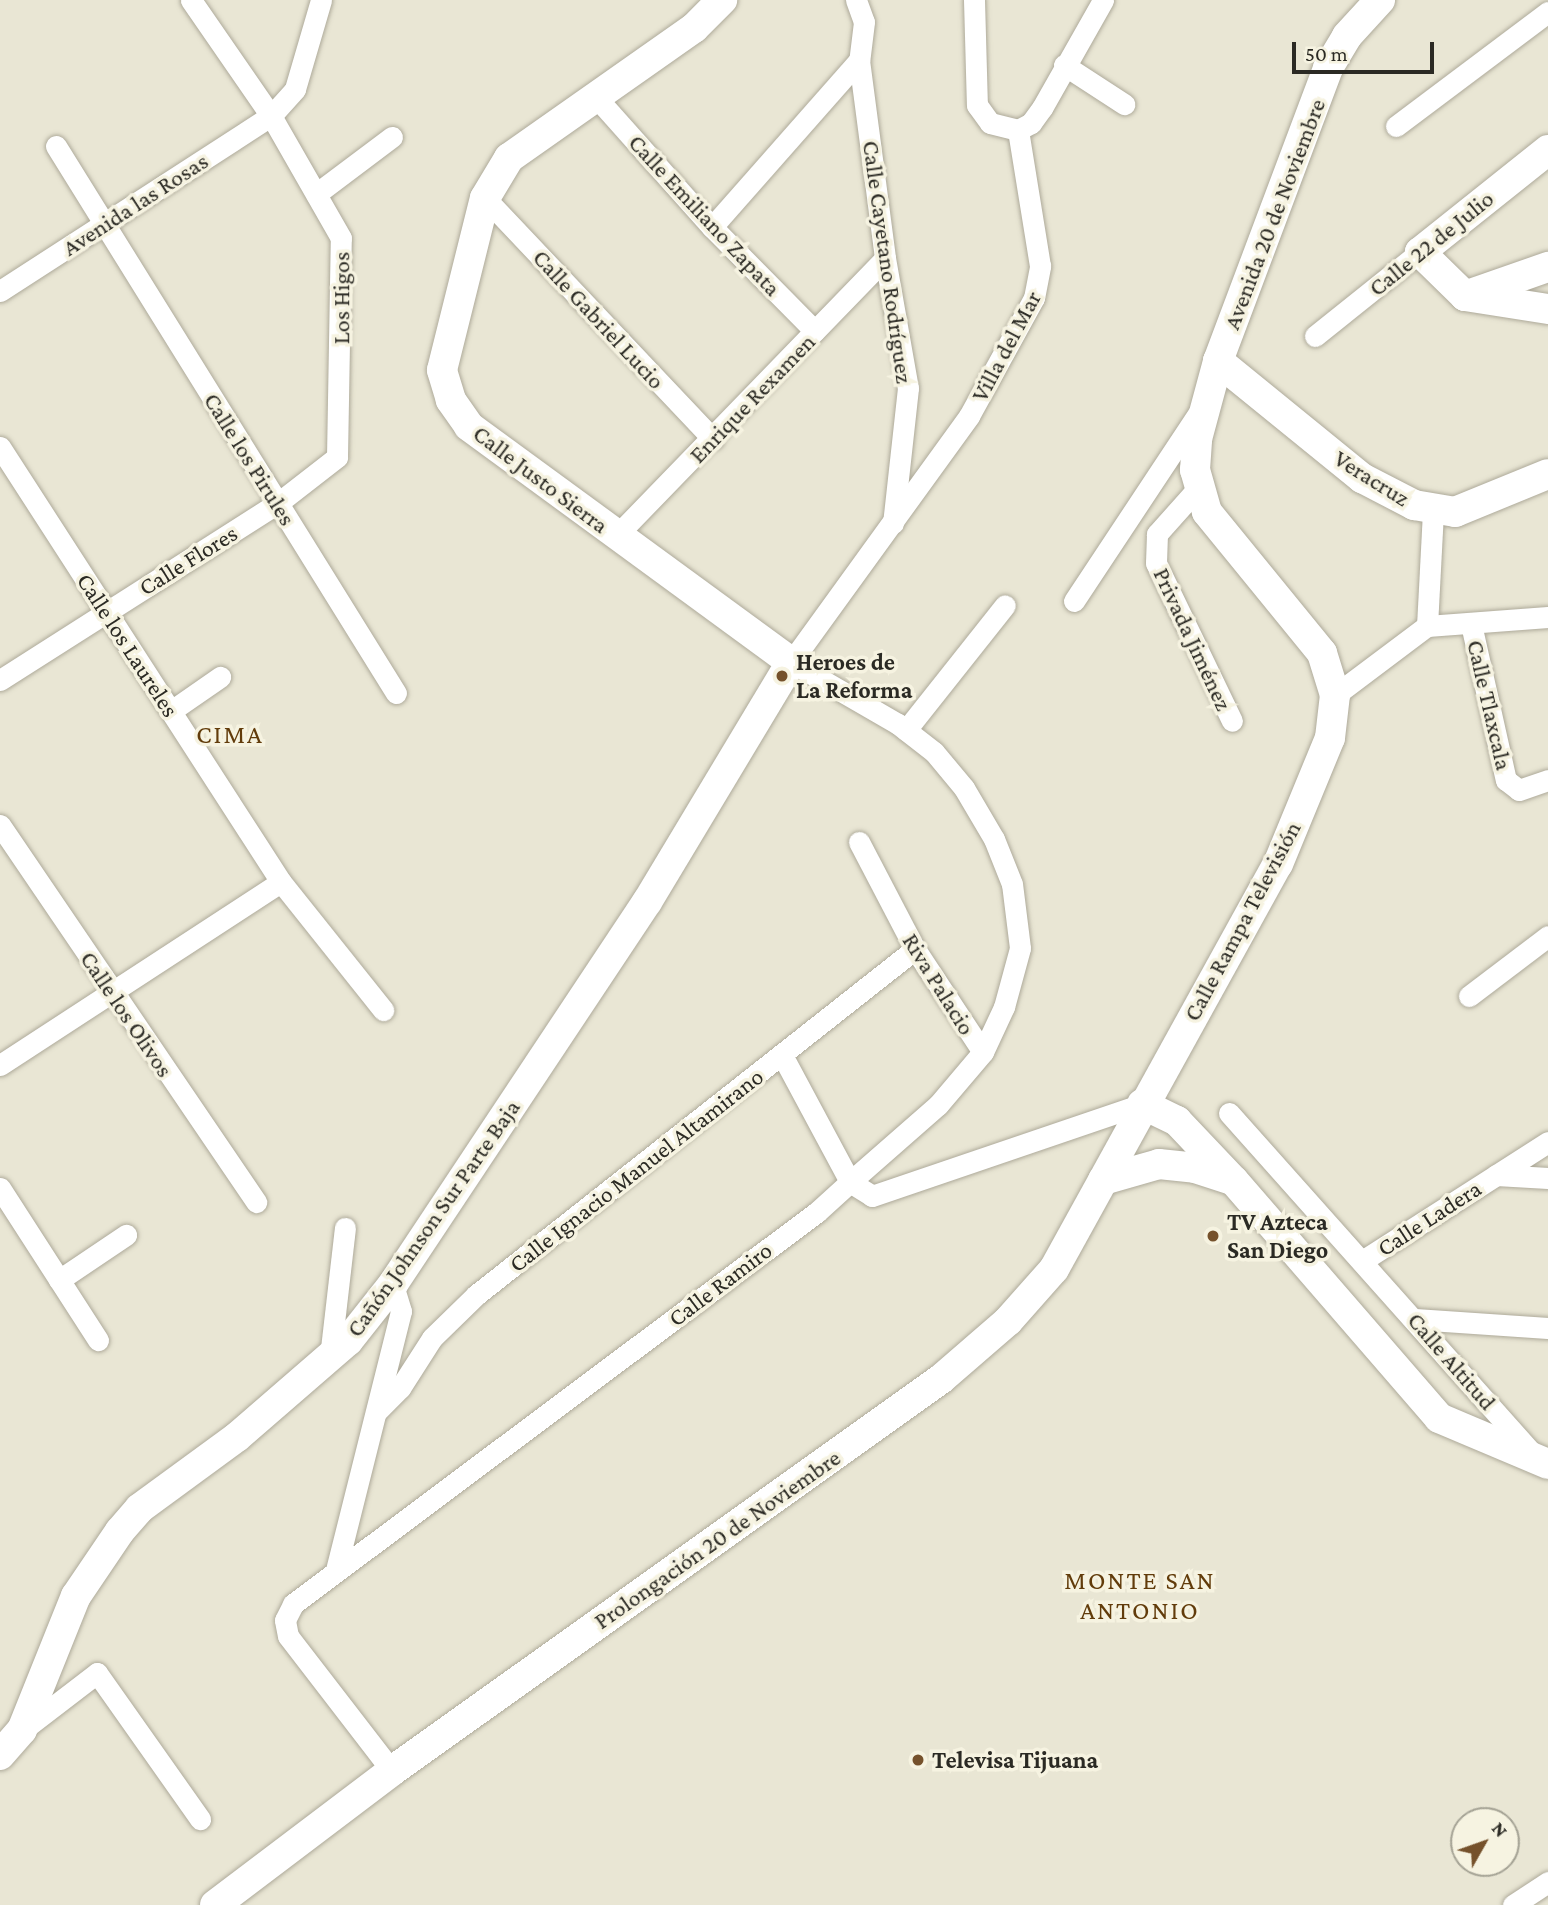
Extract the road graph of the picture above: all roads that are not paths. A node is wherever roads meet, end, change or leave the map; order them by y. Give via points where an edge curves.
1 (191, 0) edge
2 (321, 0) edge
3 (722, 0) edge
4 (856, 0) edge
5 (974, 0) edge
6 (1103, 0) edge
7 (1380, 0) edge
8 (1548, 12) edge
9 (859, 61) junction
10 (1064, 65) junction
11 (596, 97) junction
12 (1124, 104) dead end
13 (271, 116) junction
14 (1396, 126) dead end
15 (1018, 130) junction
16 (392, 137) dead end
17 (57, 146) dead end
18 (1548, 150) edge
19 (316, 194) junction
20 (485, 198) junction
21 (105, 224) junction
22 (712, 227) junction
23 (1420, 252) junction
24 (885, 258) junction
25 (1548, 267) edge
26 (0, 291) edge
27 (1465, 296) junction
28 (1548, 309) edge
29 (815, 331) junction
30 (1315, 336) dead end
31 (1218, 361) junction
32 (1202, 407) junction
33 (713, 439) junction
34 (0, 447) edge
35 (337, 457) joint
36 (1548, 474) edge
37 (1198, 488) junction
38 (278, 503) junction
39 (1433, 512) junction
40 (892, 527) junction
41 (617, 536) junction
42 (1074, 601) dead end
43 (1005, 605) dead end
44 (107, 612) junction
45 (1548, 617) edge
46 (1471, 624) junction
47 (1427, 626) junction
48 (791, 662) junction
49 (220, 677) dead end
50 (0, 680) edge
51 (396, 693) dead end
52 (1335, 695) junction
53 (171, 711) junction
54 (1231, 721) dead end
55 (902, 727) junction
56 (1548, 780) edge
57 (0, 825) edge
58 (859, 842) dead end
59 (281, 882) junction
60 (1548, 936) edge
61 (915, 949) junction
62 (112, 992) junction
63 (1469, 996) dead end
64 (383, 1010) dead end
65 (983, 1052) junction
66 (782, 1055) junction
67 (0, 1065) edge
68 (1142, 1104) junction
69 (1229, 1113) dead end
70 (1548, 1142) edge
71 (1496, 1175) junction
72 (1548, 1178) edge
73 (1103, 1180) junction
74 (1234, 1181) junction
75 (850, 1182) junction
76 (0, 1188) edge
77 (256, 1202) dead end
78 (345, 1228) dead end
79 (126, 1235) dead end
80 (1362, 1261) junction
81 (59, 1280) junction
82 (393, 1284) junction
83 (1415, 1319) junction
84 (1548, 1328) edge
85 (98, 1340) dead end
86 (330, 1357) junction
87 (377, 1411) junction
88 (1544, 1464) edge
89 (336, 1570) junction
90 (22, 1730) junction
91 (0, 1755) edge
92 (392, 1770) junction
93 (200, 1819) dead end
94 (1548, 1882) edge
95 (215, 1905) edge
96 (1513, 1905) edge

1 - 13 street, Los Higos
2 - 13 street, Avenida las Rosas via 295,89
3 - 11 street, Calle Justo Sierra via 694,28
4 - 9 street, Calle Cayetano Rodríguez via 864,22
5 - 15 street via 977,105 990,123
6 - 10 street
7 - 31 street, Avenida 20 de Noviembre via 1347,36 1328,68
8 - 14 street
9 - 22 street
9 - 24 street, Calle Cayetano Rodríguez
10 - 12 street
10 - 15 street via 1031,123
11 - 20 street, Calle Justo Sierra via 521,145 496,175
11 - 22 street, Calle Emiliano Zapata
13 - 19 street, Los Higos
13 - 21 street, Avenida las Rosas
15 - 40 street, Villa del Mar via 1039,282 969,416
16 - 19 street
17 - 21 street, Calle los Pirules
18 - 23 street, Calle 22 de Julio
19 - 35 street, Los Higos via 341,238 343,255
20 - 33 street, Calle Gabriel Lucio
20 - 41 street, Calle Justo Sierra via 442,370 452,400 469,426
21 - 26 street, Avenida las Rosas
21 - 38 street, Calle los Pirules
22 - 29 street, Calle Emiliano Zapata
23 - 27 street
23 - 30 street, Calle 22 de Julio
24 - 29 street, Enrique Rexamen
24 - 40 street, Calle Cayetano Rodríguez via 908,388
25 - 27 street
27 - 28 street
29 - 33 street, Enrique Rexamen
31 - 32 street, Calle Rampa Televisión
31 - 39 street, Veracruz via 1362,478
32 - 37 street, Calle Rampa Televisión via 1195,470
32 - 42 street
33 - 41 street, Enrique Rexamen
34 - 44 street, Calle los Laureles
35 - 38 street, Calle Flores
36 - 39 street, Veracruz via 1476,506
37 - 52 street, Calle Rampa Televisión via 1207,512 1322,653
37 - 54 street, Privada Jiménez via 1157,534 1156,563
38 - 44 street, Calle Flores
38 - 51 street, Calle los Pirules
39 - 47 street
40 - 48 street, Villa del Mar
41 - 48 street, Calle Justo Sierra
43 - 55 street
44 - 50 street, Calle Flores
44 - 53 street, Calle los Laureles
45 - 46 street
46 - 47 street
46 - 56 street, Calle Tlaxcala via 1506,779 1519,790
47 - 52 street
48 - 55 street, Calle Justo Sierra
48 - 82 street, Cañón Johnson Sur Parte Baja via 647,902
49 - 53 street
52 - 68 street, Calle Rampa Televisión via 1330,738 1278,864
53 - 59 street, Calle los Laureles
55 - 65 street, Riva Palacio via 934,752 964,788 994,839 1012,884 1020,948 1004,1007
57 - 62 street, Calle los Olivos
58 - 61 street, Riva Palacio
59 - 62 street
59 - 64 street, Calle los Laureles
60 - 63 street
61 - 65 street, Riva Palacio
61 - 66 street, Calle Ignacio Manuel Altamirano
62 - 67 street
62 - 77 street, Calle los Olivos
65 - 75 street, Calle Ramiro via 938,1105
66 - 75 street
66 - 87 street, Calle Ignacio Manuel Altamirano via 476,1295 432,1338 400,1388
68 - 73 street, Prolongación 20 de Noviembre
68 - 74 street via 1177,1121
68 - 75 street via 872,1196
69 - 80 street, Calle Altitud
70 - 71 street, Calle Ladera
71 - 72 street
71 - 80 street, Calle Ladera
73 - 74 street via 1159,1164 1176,1164
73 - 92 street, Prolongación 20 de Noviembre via 1054,1269 1008,1321 941,1379
74 - 88 street via 1439,1418
75 - 89 street, Calle Ramiro via 792,1231
76 - 81 street
78 - 86 street
79 - 81 street
80 - 83 street, Calle Altitud
81 - 85 street
82 - 86 street, Cañón Johnson Sur Parte Baja
82 - 87 street via 401,1311
83 - 84 street
83 - 88 street, Calle Altitud
86 - 90 street, Cañón Johnson Sur Parte Baja via 237,1437 140,1508 120,1531 76,1596
87 - 89 street
89 - 92 street, Calle Ramiro via 293,1604 284,1628
90 - 91 street, Cañón Johnson Sur Parte Baja
90 - 93 street via 97,1673
92 - 95 street, Prolongación 20 de Noviembre
94 - 96 street

